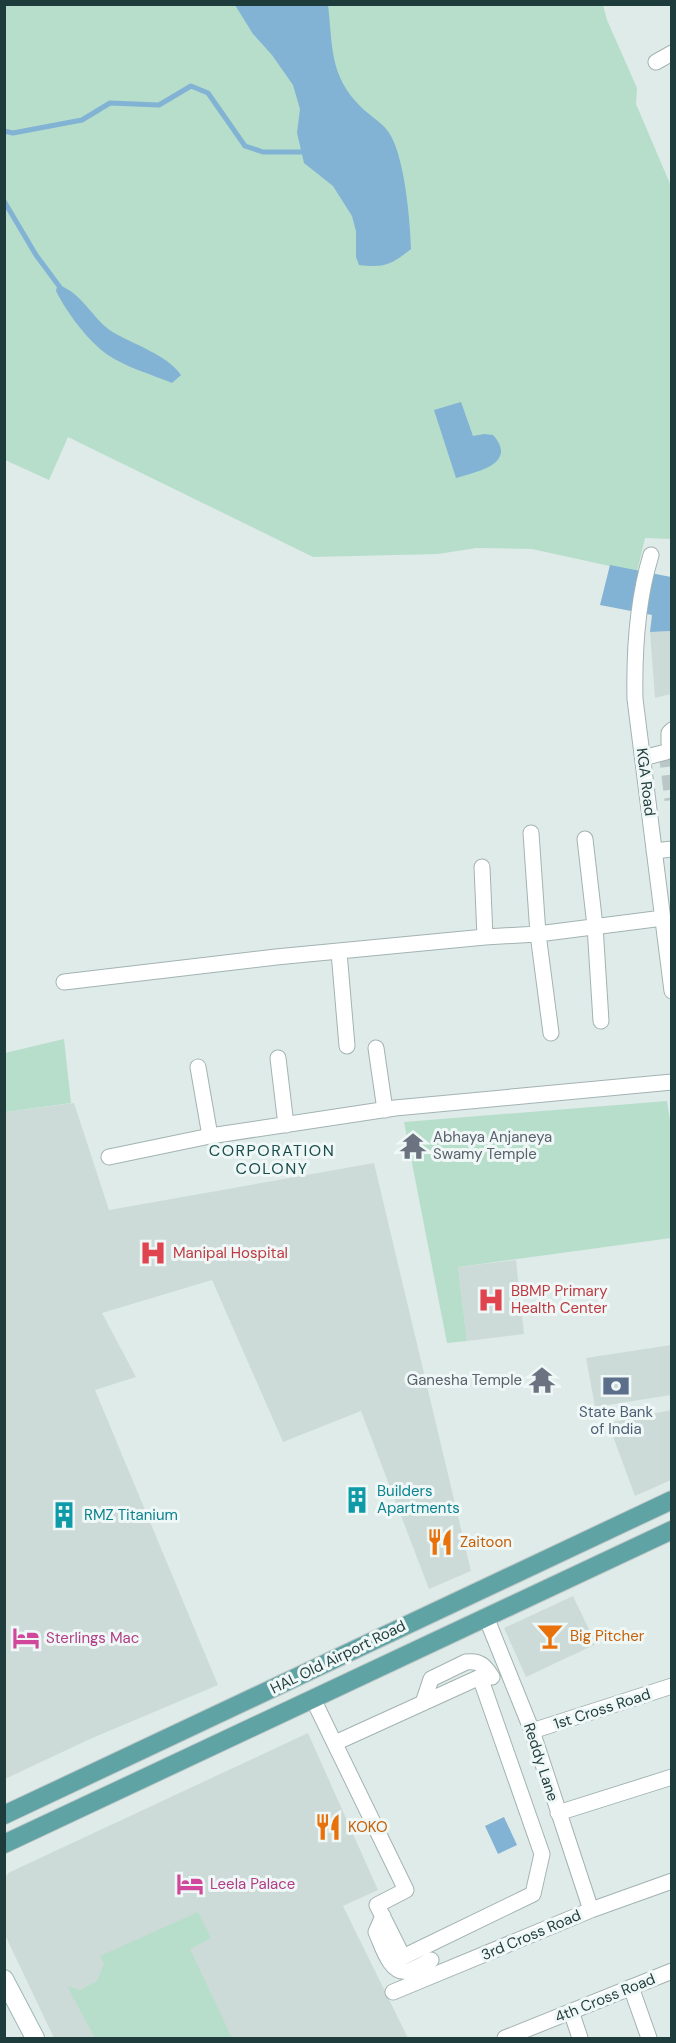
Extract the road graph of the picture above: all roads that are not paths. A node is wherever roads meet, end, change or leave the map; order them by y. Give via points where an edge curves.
1 (672, 52) edge
2 (656, 62) dead end
3 (651, 555) dead end
4 (669, 742) edge
5 (643, 758) junction
6 (531, 833) dead end
7 (585, 839) dead end
8 (672, 849) edge
9 (654, 851) junction
10 (482, 867) dead end
11 (663, 918) junction
12 (595, 926) junction
13 (538, 934) junction
14 (485, 937) junction
15 (339, 951) junction
16 (64, 981) dead end
17 (672, 991) edge
18 (601, 1021) dead end
19 (551, 1033) dead end
20 (347, 1046) dead end
21 (376, 1048) dead end
22 (278, 1058) dead end
23 (198, 1067) dead end
24 (672, 1082) edge
25 (385, 1110) junction
26 (286, 1125) junction
27 (210, 1136) junction
28 (108, 1157) dead end
29 (672, 1500) edge
30 (672, 1530) edge
31 (486, 1617) junction
32 (492, 1677) dead end
33 (672, 1686) edge
34 (313, 1699) junction
35 (423, 1703) junction
36 (532, 1731) junction
37 (335, 1743) junction
38 (672, 1777) edge
39 (558, 1813) junction
40 (4, 1815) edge
41 (4, 1844) edge
42 (672, 1881) edge
43 (591, 1910) junction
44 (383, 1917) junction
45 (431, 1960) dead end
46 (672, 1971) edge
47 (4, 1979) edge
48 (631, 1988) junction
49 (393, 1992) dead end
50 (571, 2011) junction
51 (35, 2038) edge
52 (505, 2038) edge
53 (580, 2038) edge
54 (649, 2038) edge

1 - 2 street
3 - 5 street, KGA Road via 645,573 634,668
4 - 5 street
5 - 9 street, KGA Road
6 - 13 street
7 - 12 street
8 - 9 street
9 - 11 street, KGA Road
10 - 14 street
11 - 12 street
11 - 17 street, KGA Road
12 - 13 street
12 - 18 street
13 - 14 street
13 - 19 street
14 - 15 street
15 - 16 street
15 - 20 street
21 - 25 street
22 - 26 street
23 - 27 street
24 - 25 street
25 - 26 street
26 - 27 street
27 - 28 street
29 - 40 main road, HAL Old Airport Road
30 - 31 main road, HAL Old Airport Road
31 - 34 main road, HAL Old Airport Road
31 - 36 street, Reddy Lane
32 - 35 street via 482,1664 466,1662 431,1679
33 - 36 street, 1st Cross Road
34 - 37 street
34 - 41 main road, HAL Old Airport Road
35 - 37 street
35 - 44 street via 480,1677 542,1854 533,1894 403,1957
36 - 39 street, Reddy Lane
37 - 44 street via 406,1890 377,1905
38 - 39 street
39 - 43 street, Reddy Lane
42 - 43 street, 3rd Cross Road
43 - 49 street, 3rd Cross Road
44 - 45 street via 376,1932 394,1967 409,1971
46 - 48 street, 4th Cross Road
47 - 51 street
48 - 50 street, 4th Cross Road
48 - 54 street
50 - 52 street, 4th Cross Road
50 - 53 street

